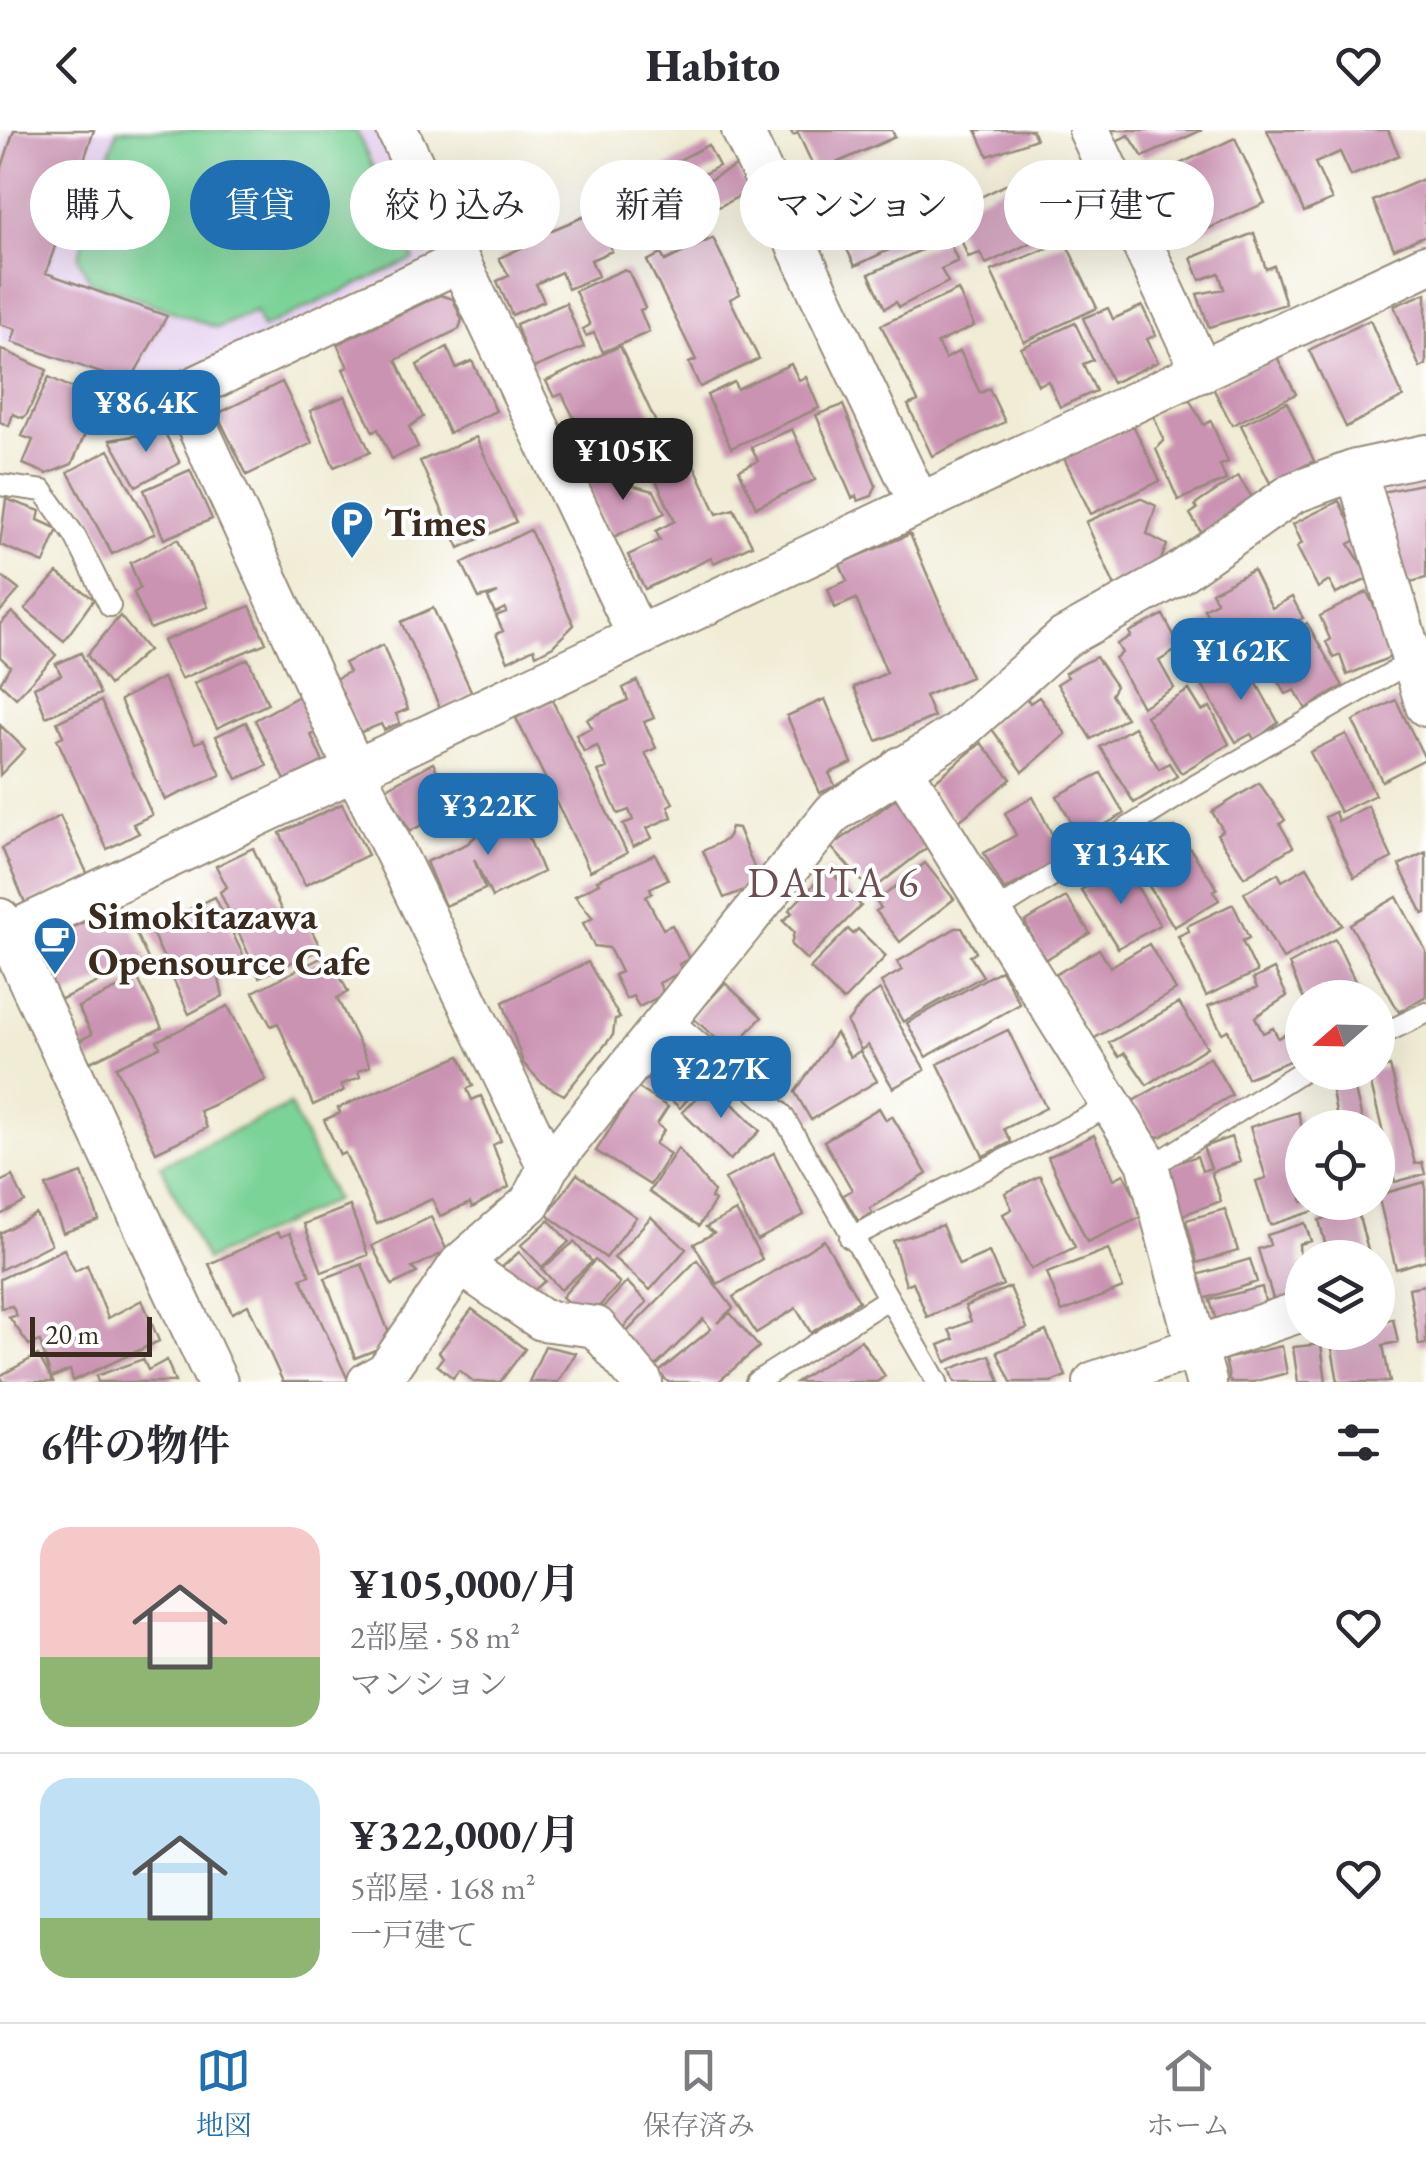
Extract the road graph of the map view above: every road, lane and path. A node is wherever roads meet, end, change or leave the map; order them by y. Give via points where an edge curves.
1 (397, 130) edge
2 (742, 130) edge
3 (1089, 130) edge
4 (460, 262) junction
5 (1426, 266) edge
6 (1202, 372) junction
7 (1426, 455) edge
8 (1356, 470) junction
9 (0, 485) edge
10 (918, 503) junction
11 (110, 606) dead end
12 (638, 636) junction
13 (1412, 661) junction
14 (1426, 706) edge
15 (901, 768) junction
16 (356, 770) junction
17 (993, 913) junction
18 (3, 926) edge
19 (1426, 1013) edge
20 (669, 1017) junction
21 (1395, 1028) edge
22 (1285, 1082) edge
23 (1110, 1106) junction
24 (1147, 1162) junction
25 (548, 1167) junction
26 (850, 1238) junction
27 (460, 1264) junction
28 (886, 1300) junction
29 (1285, 1320) edge
30 (1202, 1363) edge
31 (217, 1382) edge
32 (368, 1382) edge
33 (642, 1382) edge
34 (756, 1382) edge
35 (937, 1382) edge
36 (1094, 1382) edge

1 - 4 street
2 - 10 street
3 - 6 street
4 - 12 street
4 - 16 street via 182,393
5 - 6 street
6 - 10 street
7 - 8 street
8 - 13 street
8 - 15 street via 1293,493 1174,576 1064,638 957,733
9 - 11 lane via 43,491 76,536
10 - 12 street
12 - 16 street
13 - 14 street
13 - 17 lane via 1191,788
15 - 17 street
15 - 20 street via 833,814
16 - 18 street
16 - 25 street
17 - 23 street
18 - 31 street
19 - 21 lane
20 - 25 street
20 - 26 lane via 782,1114
22 - 24 lane via 1168,1157
23 - 24 street
23 - 26 lane
24 - 30 street
25 - 27 street via 530,1203
26 - 28 lane
27 - 32 street via 386,1372
27 - 33 street via 542,1320 596,1327
28 - 34 lane
28 - 35 lane
29 - 30 street
30 - 36 street

